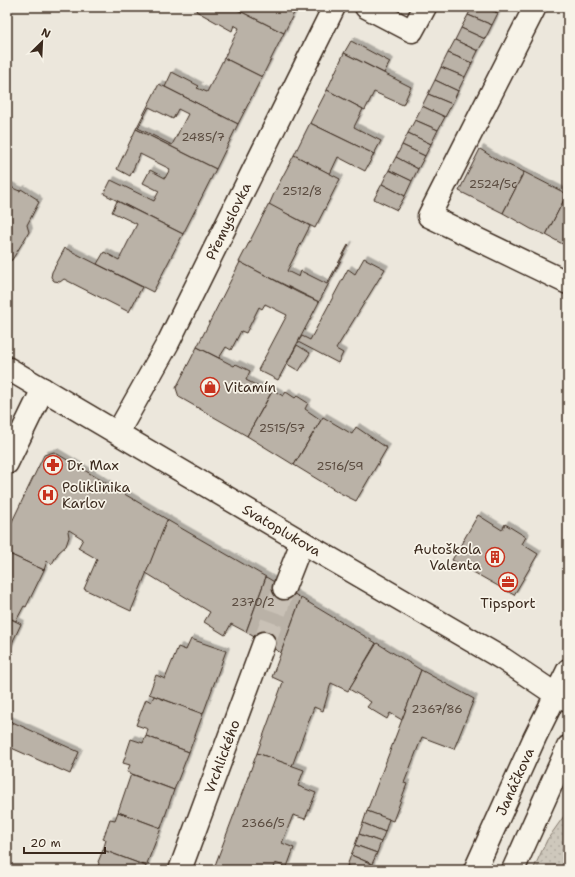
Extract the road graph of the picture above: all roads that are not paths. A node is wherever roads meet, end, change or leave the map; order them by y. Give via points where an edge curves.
1 (334, 7) edge
2 (366, 7) edge
3 (425, 7) edge
4 (535, 7) edge
5 (568, 284) edge
6 (7, 368) edge
7 (43, 389) junction
8 (118, 432) junction
9 (7, 463) edge
10 (302, 542) junction
11 (284, 588) tunnel mouth
12 (264, 643) tunnel mouth
13 (568, 670) edge
14 (562, 697) edge
15 (568, 747) edge
16 (180, 870) edge
17 (475, 870) edge
18 (513, 870) edge

1 - 8 street, Přemyslovka via 168,343
2 - 3 street via 412,31
4 - 5 street via 429,216
6 - 7 street, Svatoplukova
7 - 8 street, Svatoplukova
7 - 9 street
8 - 10 street, Svatoplukova
10 - 11 street
10 - 14 street, Svatoplukova via 503,659
12 - 16 street, Vrchlického
13 - 14 street, Janáčkova
14 - 17 street, Janáčkova
15 - 18 street

